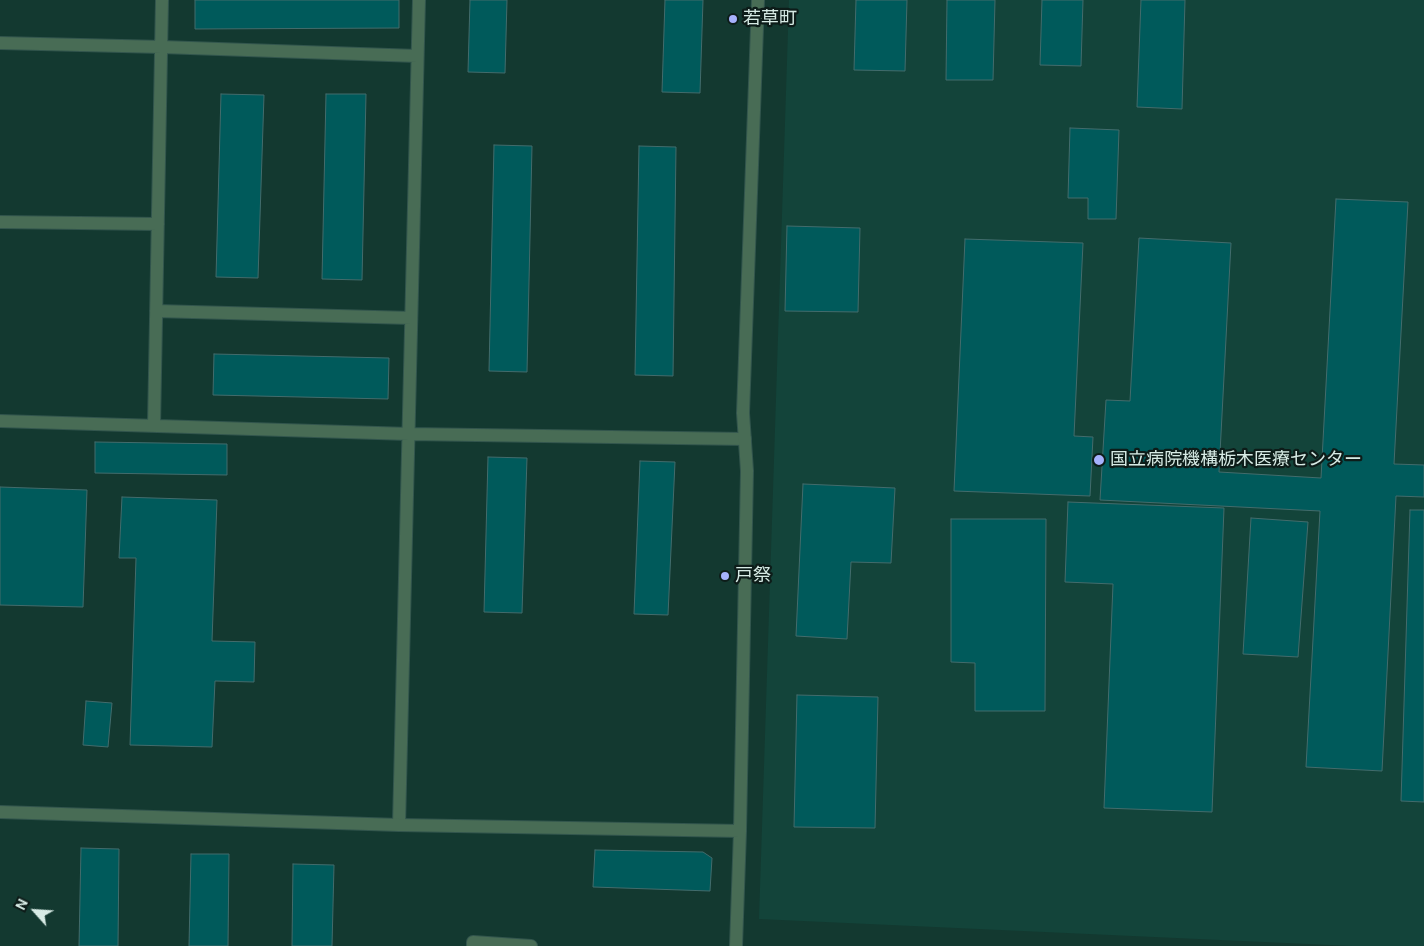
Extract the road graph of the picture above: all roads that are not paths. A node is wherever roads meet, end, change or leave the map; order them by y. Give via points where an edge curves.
1 (162, 0) edge
2 (419, 0) edge
3 (758, 0) edge
4 (0, 43) edge
5 (162, 46) junction
6 (417, 56) junction
7 (0, 222) edge
8 (158, 224) junction
9 (156, 311) junction
10 (411, 318) junction
11 (0, 421) edge
12 (154, 426) junction
13 (409, 434) junction
14 (745, 439) junction
15 (0, 812) edge
16 (399, 825) junction
17 (740, 831) junction
18 (473, 946) edge
19 (531, 946) edge
20 (736, 946) edge

1 - 5 street
2 - 6 street
3 - 14 street via 743,403
4 - 5 street
5 - 6 street
5 - 8 street
6 - 10 street
7 - 8 street
8 - 9 street
9 - 10 street
9 - 12 street
10 - 13 street
11 - 12 street
12 - 13 street
13 - 14 street
13 - 16 street
14 - 17 street
15 - 16 street
16 - 17 street
17 - 20 street
18 - 19 street via 473,942

